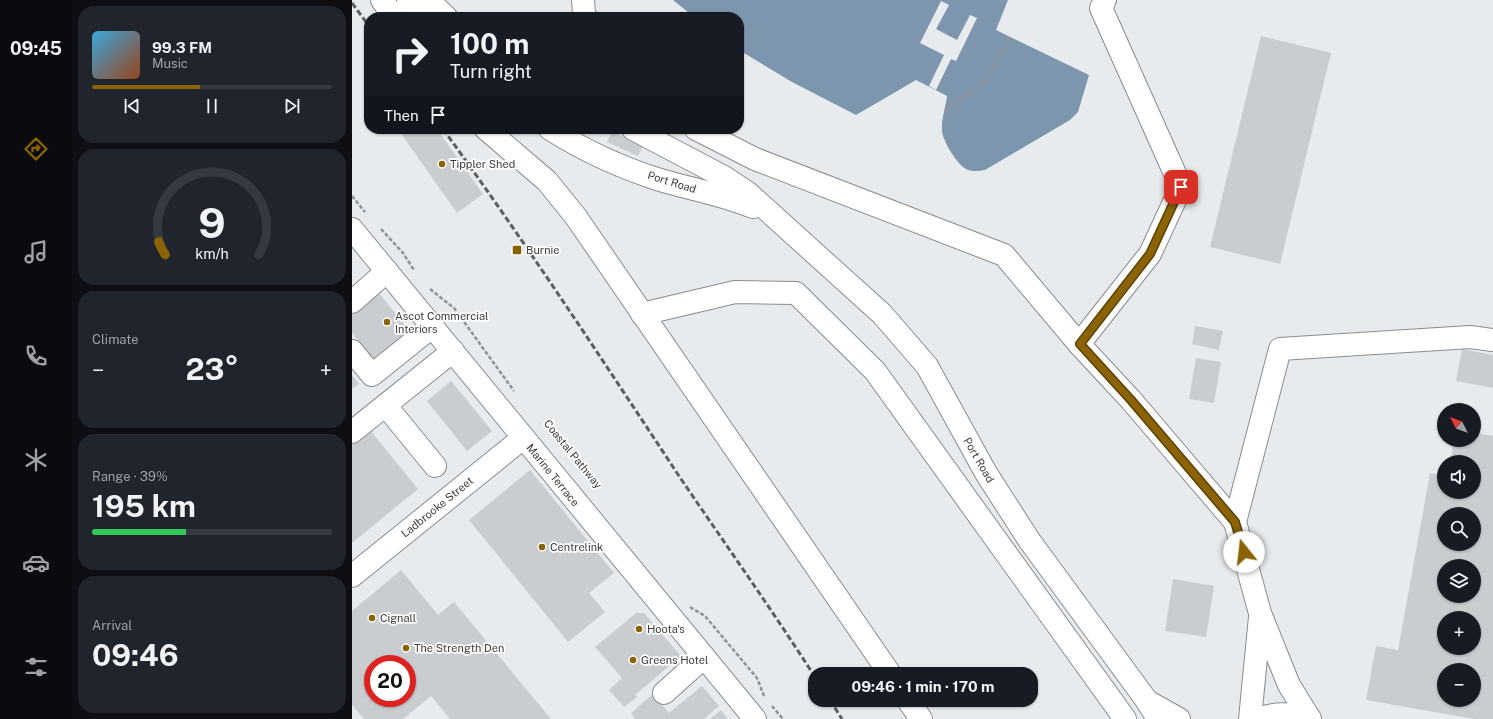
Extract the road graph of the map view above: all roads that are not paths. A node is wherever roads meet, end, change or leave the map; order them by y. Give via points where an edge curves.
1 (382, 0) edge
2 (408, 0) edge
3 (428, 0) edge
4 (583, 0) edge
5 (1105, 0) edge
6 (390, 12) edge
7 (417, 12) edge
8 (441, 12) edge
9 (584, 12) edge
10 (492, 134) edge
11 (559, 134) edge
12 (642, 134) edge
13 (706, 134) edge
14 (360, 223) edge
15 (794, 234) junction
16 (387, 272) junction
17 (352, 302) edge
18 (642, 314) junction
19 (432, 326) junction
20 (1493, 340) edge
21 (1080, 344) junction
22 (352, 351) edge
23 (453, 351) junction
24 (386, 406) junction
25 (352, 432) edge
26 (523, 438) junction
27 (435, 466) dead end
28 (1235, 522) junction
29 (352, 576) edge
30 (1260, 613) junction
31 (704, 656) junction
32 (885, 667) edge
33 (664, 693) dead end
34 (913, 707) edge
35 (1153, 710) edge
36 (755, 719) edge
37 (921, 719) edge
38 (1125, 719) edge
39 (1179, 719) edge
40 (1250, 719) edge
41 (1260, 719) edge
42 (1310, 719) edge

1 - 6 street
2 - 7 street
3 - 8 street
4 - 9 street
5 - 21 street via 1101,8 1181,187 1150,254
10 - 18 street via 547,181 576,217
11 - 15 street, Port Road via 601,157 656,179 734,199 760,210
12 - 15 street, Port Road via 724,177 748,193
13 - 21 street via 756,159 1004,255
14 - 16 street, Marine Terrace
15 - 35 street, Port Road via 882,314 927,366 986,473 1028,540
16 - 17 street
16 - 19 street, Marine Terrace
18 - 32 street
18 - 38 street via 735,292 796,293 875,371
19 - 22 street via 372,376
19 - 23 street, Marine Terrace
20 - 28 street via 1470,337 1280,349
21 - 28 street
23 - 24 street
23 - 26 street, Marine Terrace
24 - 25 street
24 - 27 street
26 - 29 street, Ladbrooke Street
26 - 31 street, Marine Terrace
28 - 30 street
30 - 40 street
30 - 42 street via 1289,685
31 - 33 street
31 - 36 street, Marine Terrace
34 - 37 street
35 - 39 street, Port Road
41 - 42 street via 1278,714 1294,714

